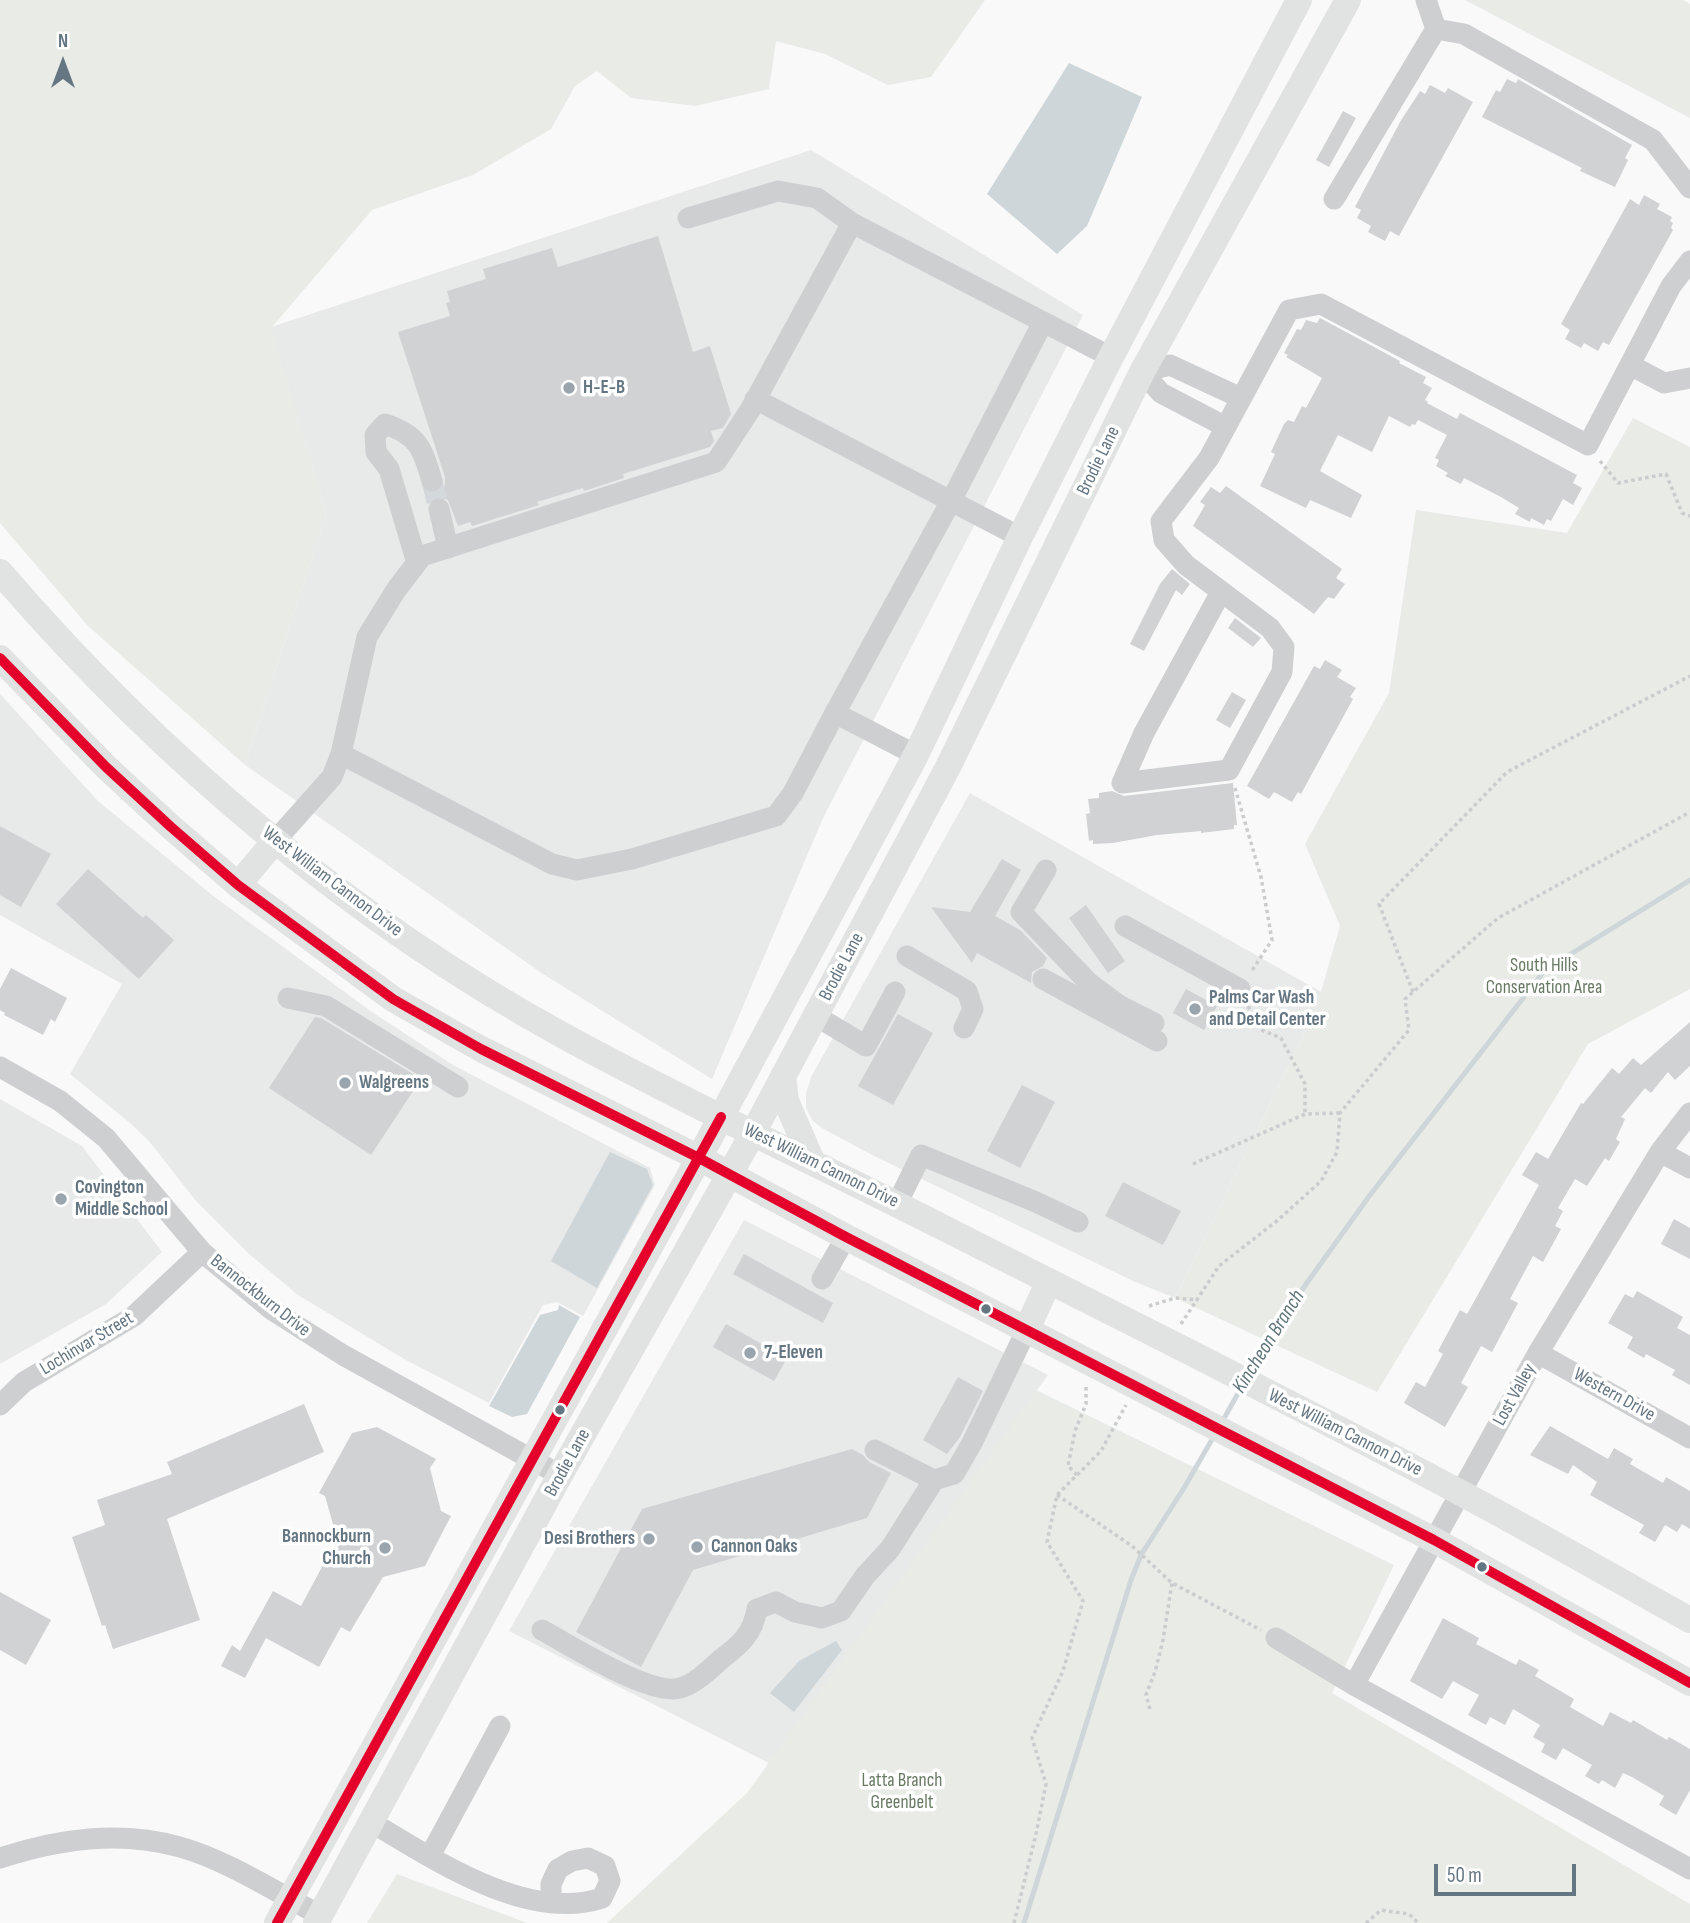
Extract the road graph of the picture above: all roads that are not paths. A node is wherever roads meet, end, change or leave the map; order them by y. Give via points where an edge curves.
1 (1299, 0) edge
2 (1348, 0) edge
3 (1426, 0) edge
4 (1436, 29) junction
5 (1690, 187) edge
6 (1335, 199) dead end
7 (688, 218) dead end
8 (852, 223) junction
9 (1690, 261) edge
10 (1043, 322) junction
11 (1111, 357) junction
12 (1630, 365) junction
13 (1142, 372) junction
14 (1690, 378) edge
15 (1241, 398) junction
16 (755, 399) junction
17 (1226, 427) junction
18 (432, 481) tunnel mouth
19 (951, 501) junction
20 (439, 509) tunnel mouth
21 (1020, 537) junction
22 (448, 548) junction
23 (417, 563) junction
24 (0, 572) edge
25 (1221, 592) junction
26 (0, 658) edge
27 (835, 713) junction
28 (341, 754) junction
29 (916, 755) junction
30 (274, 842) junction
31 (1046, 870) dead end
32 (238, 885) junction
33 (1125, 926) dead end
34 (907, 957) dead end
35 (1043, 979) dead end
36 (1240, 989) road end
37 (895, 992) dead end
38 (288, 998) dead end
39 (816, 1016) junction
40 (964, 1028) dead end
41 (0, 1067) edge
42 (783, 1076) junction
43 (458, 1087) dead end
44 (1690, 1113) edge
45 (721, 1116) junction
46 (754, 1133) junction
47 (1660, 1152) junction
48 (699, 1158) junction
49 (812, 1161) junction
50 (1690, 1168) edge
51 (731, 1176) junction
52 (897, 1204) junction
53 (1078, 1222) dead end
54 (846, 1237) junction
55 (202, 1251) junction
56 (822, 1279) dead end
57 (1049, 1281) junction
58 (1027, 1329) junction
59 (1538, 1353) junction
60 (0, 1405) edge
61 (1690, 1438) edge
62 (875, 1450) dead end
63 (531, 1459) junction
64 (560, 1475) junction
65 (934, 1480) junction
66 (1460, 1492) junction
67 (1434, 1540) junction
68 (1690, 1620) edge
69 (542, 1630) dead end
70 (1276, 1638) road end
71 (1690, 1684) edge
72 (1354, 1685) junction
73 (500, 1726) dead end
74 (371, 1822) junction
75 (429, 1856) junction
76 (0, 1858) edge
77 (1690, 1869) edge
78 (290, 1900) junction
79 (551, 1903) dead end
80 (318, 1919) edge
81 (277, 1923) edge

1 - 11 main road, Brodie Lane
2 - 13 main road, Brodie Lane
3 - 4 street
4 - 5 street via 1464,34 1653,140
4 - 6 street
7 - 8 street via 779,191 817,198
8 - 10 street
8 - 16 street
9 - 12 street via 1671,286
10 - 11 street
10 - 19 street
11 - 13 main road
11 - 21 main road, Brodie Lane
12 - 14 street via 1664,383
12 - 15 street via 1588,445 1321,304 1289,310
13 - 15 street via 1170,365
13 - 17 street via 1161,393
13 - 39 main road, Brodie Lane via 947,769
15 - 17 street
16 - 19 street
16 - 22 street via 716,462
17 - 25 street via 1161,522 1164,540 1186,565
18 - 23 street via 423,450 405,431 386,424 374,435 376,452 389,470
19 - 21 street
19 - 27 street
20 - 22 street
21 - 29 main road, Brodie Lane
22 - 23 street via 422,556
23 - 28 street via 368,637
24 - 30 main road, West William Cannon Drive via 144,726
25 - 25 street via 1270,628 1284,647 1282,672 1230,770 1122,783
26 - 32 main road via 106,767
27 - 28 street via 793,793 775,816 632,859 577,870 552,864
27 - 29 street
28 - 30 street via 332,777
29 - 45 main road, Brodie Lane
30 - 32 main road
30 - 45 main road, West William Cannon Drive via 428,953 563,1036
31 - 35 street via 1021,912 1089,983 1155,1032
32 - 48 main road via 393,999 481,1049
33 - 36 street
34 - 40 street via 967,991 973,1009
37 - 39 street via 866,1046
38 - 43 street via 326,1006
39 - 42 main road, Brodie Lane
41 - 55 street, Bannockburn Drive via 60,1101 106,1138
42 - 46 main road, Brodie Lane
42 - 49 main road via 786,1101
44 - 47 street, Lost Valley
45 - 46 main road, West William Cannon Drive
45 - 48 main road, Brodie Lane
46 - 49 main road, West William Cannon Drive
46 - 51 main road, Brodie Lane
47 - 50 street
47 - 59 street, Lost Valley
48 - 51 main road
48 - 63 main road, Brodie Lane
49 - 52 main road, West William Cannon Drive
51 - 54 main road
51 - 64 main road, Brodie Lane
52 - 53 street via 921,1155
52 - 57 main road, West William Cannon Drive
54 - 56 street
54 - 58 main road
55 - 60 street, Lochinvar Street via 134,1316 24,1382
55 - 63 street, Bannockburn Drive via 305,1333
57 - 58 main road
57 - 66 main road, West William Cannon Drive via 1136,1314 1271,1395
58 - 65 street via 954,1474
58 - 67 main road via 1096,1378 1250,1445
59 - 61 street, Western Drive
59 - 66 street, Lost Valley
62 - 65 street
63 - 64 street, Bannockburn Drive
63 - 78 main road, Brodie Lane
64 - 74 main road, Brodie Lane
65 - 69 street via 890,1549 841,1611 822,1618 776,1602 757,1609 754,1628 732,1651 679,1689 645,1685
66 - 67 street, Lost Valley
66 - 68 main road, West William Cannon Drive
67 - 71 main road
67 - 72 street, Lost Valley
70 - 72 street
72 - 77 street
73 - 75 street
74 - 75 street
74 - 80 main road, Brodie Lane
75 - 79 street via 484,1884
76 - 78 street via 65,1840 128,1838 203,1855
78 - 80 street
78 - 81 main road, Brodie Lane

